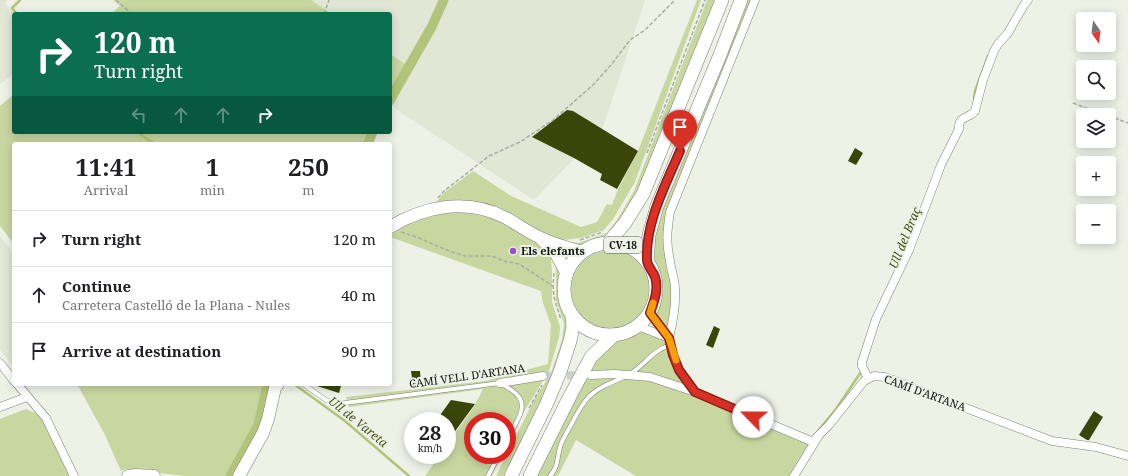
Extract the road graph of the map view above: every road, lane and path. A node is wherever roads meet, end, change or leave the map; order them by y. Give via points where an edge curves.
1 (116, 0) edge
2 (329, 0) edge
3 (675, 0) edge
4 (705, 0) edge
5 (722, 0) edge
6 (741, 0) edge
7 (755, 0) edge
8 (1028, 0) edge
9 (130, 12) edge
10 (325, 12) edge
11 (1073, 103) dead end
12 (1086, 108) edge
13 (1116, 119) edge
14 (1128, 123) edge
15 (646, 156) dead end
16 (426, 210) junction
17 (394, 229) edge
18 (539, 237) junction
19 (607, 237) junction
20 (580, 246) junction
21 (647, 262) junction
22 (560, 273) junction
23 (553, 286) junction
24 (650, 313) junction
25 (572, 315) junction
26 (562, 326) dead end
27 (638, 326) junction
28 (614, 335) junction
29 (670, 342) junction
30 (0, 363) edge
31 (591, 375) tunnel mouth
32 (627, 376) junction
33 (12, 378) edge
34 (868, 378) junction
35 (543, 379) joint
36 (500, 383) junction
37 (19, 386) edge
38 (277, 386) edge
39 (306, 386) edge
40 (695, 392) junction
41 (27, 397) junction
42 (0, 407) edge
43 (526, 413) dead end
44 (516, 421) edge
45 (818, 436) junction
46 (1128, 456) edge
47 (494, 464) edge
48 (74, 476) edge
49 (128, 476) edge
50 (154, 476) edge
51 (239, 476) edge
52 (488, 476) edge
53 (511, 476) edge
54 (530, 476) edge
55 (550, 476) edge
56 (794, 476) edge

1 - 9 path
2 - 10 path
3 - 16 path via 645,30 630,40 593,86 552,120 520,142 489,156 444,191
4 - 15 path
5 - 19 main road, CV-18 via 643,194 625,223
6 - 21 main road, CV-18 via 657,206 649,235
7 - 29 street via 670,212 666,233 675,290
8 - 34 street via 994,51 975,111 958,123 959,128 941,165 909,250 869,340 862,362
11 - 12 path
13 - 14 path
16 - 17 street via 406,217
16 - 18 street via 444,206 483,209 504,217
17 - 23 path via 465,256 492,256 519,264
18 - 20 street
18 - 22 street via 556,254
19 - 20 path
19 - 20 main road, CV-18 via 595,246
19 - 21 main road, CV-18 via 636,251
20 - 22 main road, CV-18 via 573,262
21 - 24 main road, CV-18 via 655,278 656,290
22 - 23 path
22 - 25 main road, CV-18 via 564,295
23 - 26 path
24 - 27 main road, CV-18
24 - 29 street
25 - 28 main road, CV-18 via 583,326 598,334
25 - 53 main road, CV-18 via 570,342 560,372
27 - 28 main road, CV-18
27 - 29 street
28 - 54 main road, CV-18 via 591,357
29 - 32 lane via 654,352
29 - 40 street via 679,370
30 - 33 street
31 - 32 street
32 - 40 street via 650,377
32 - 55 lane via 597,389 587,397 560,447 558,465
34 - 45 street, CAMÍ D'ARTANA
34 - 46 street, CAMÍ D'ARTANA via 885,377 1052,441 1096,447
35 - 36 street, CAMÍ VELL D'ARTANA
35 - 43 path
36 - 39 lane, CAMÍ VELL D'ARTANA via 337,404 326,400
36 - 44 lane via 519,396 522,406
37 - 41 street
38 - 51 street via 263,433
40 - 45 street via 811,441
41 - 42 street
41 - 48 street via 46,418
45 - 56 street, CAMÍ D'ARTANA
47 - 52 lane
49 - 50 street

